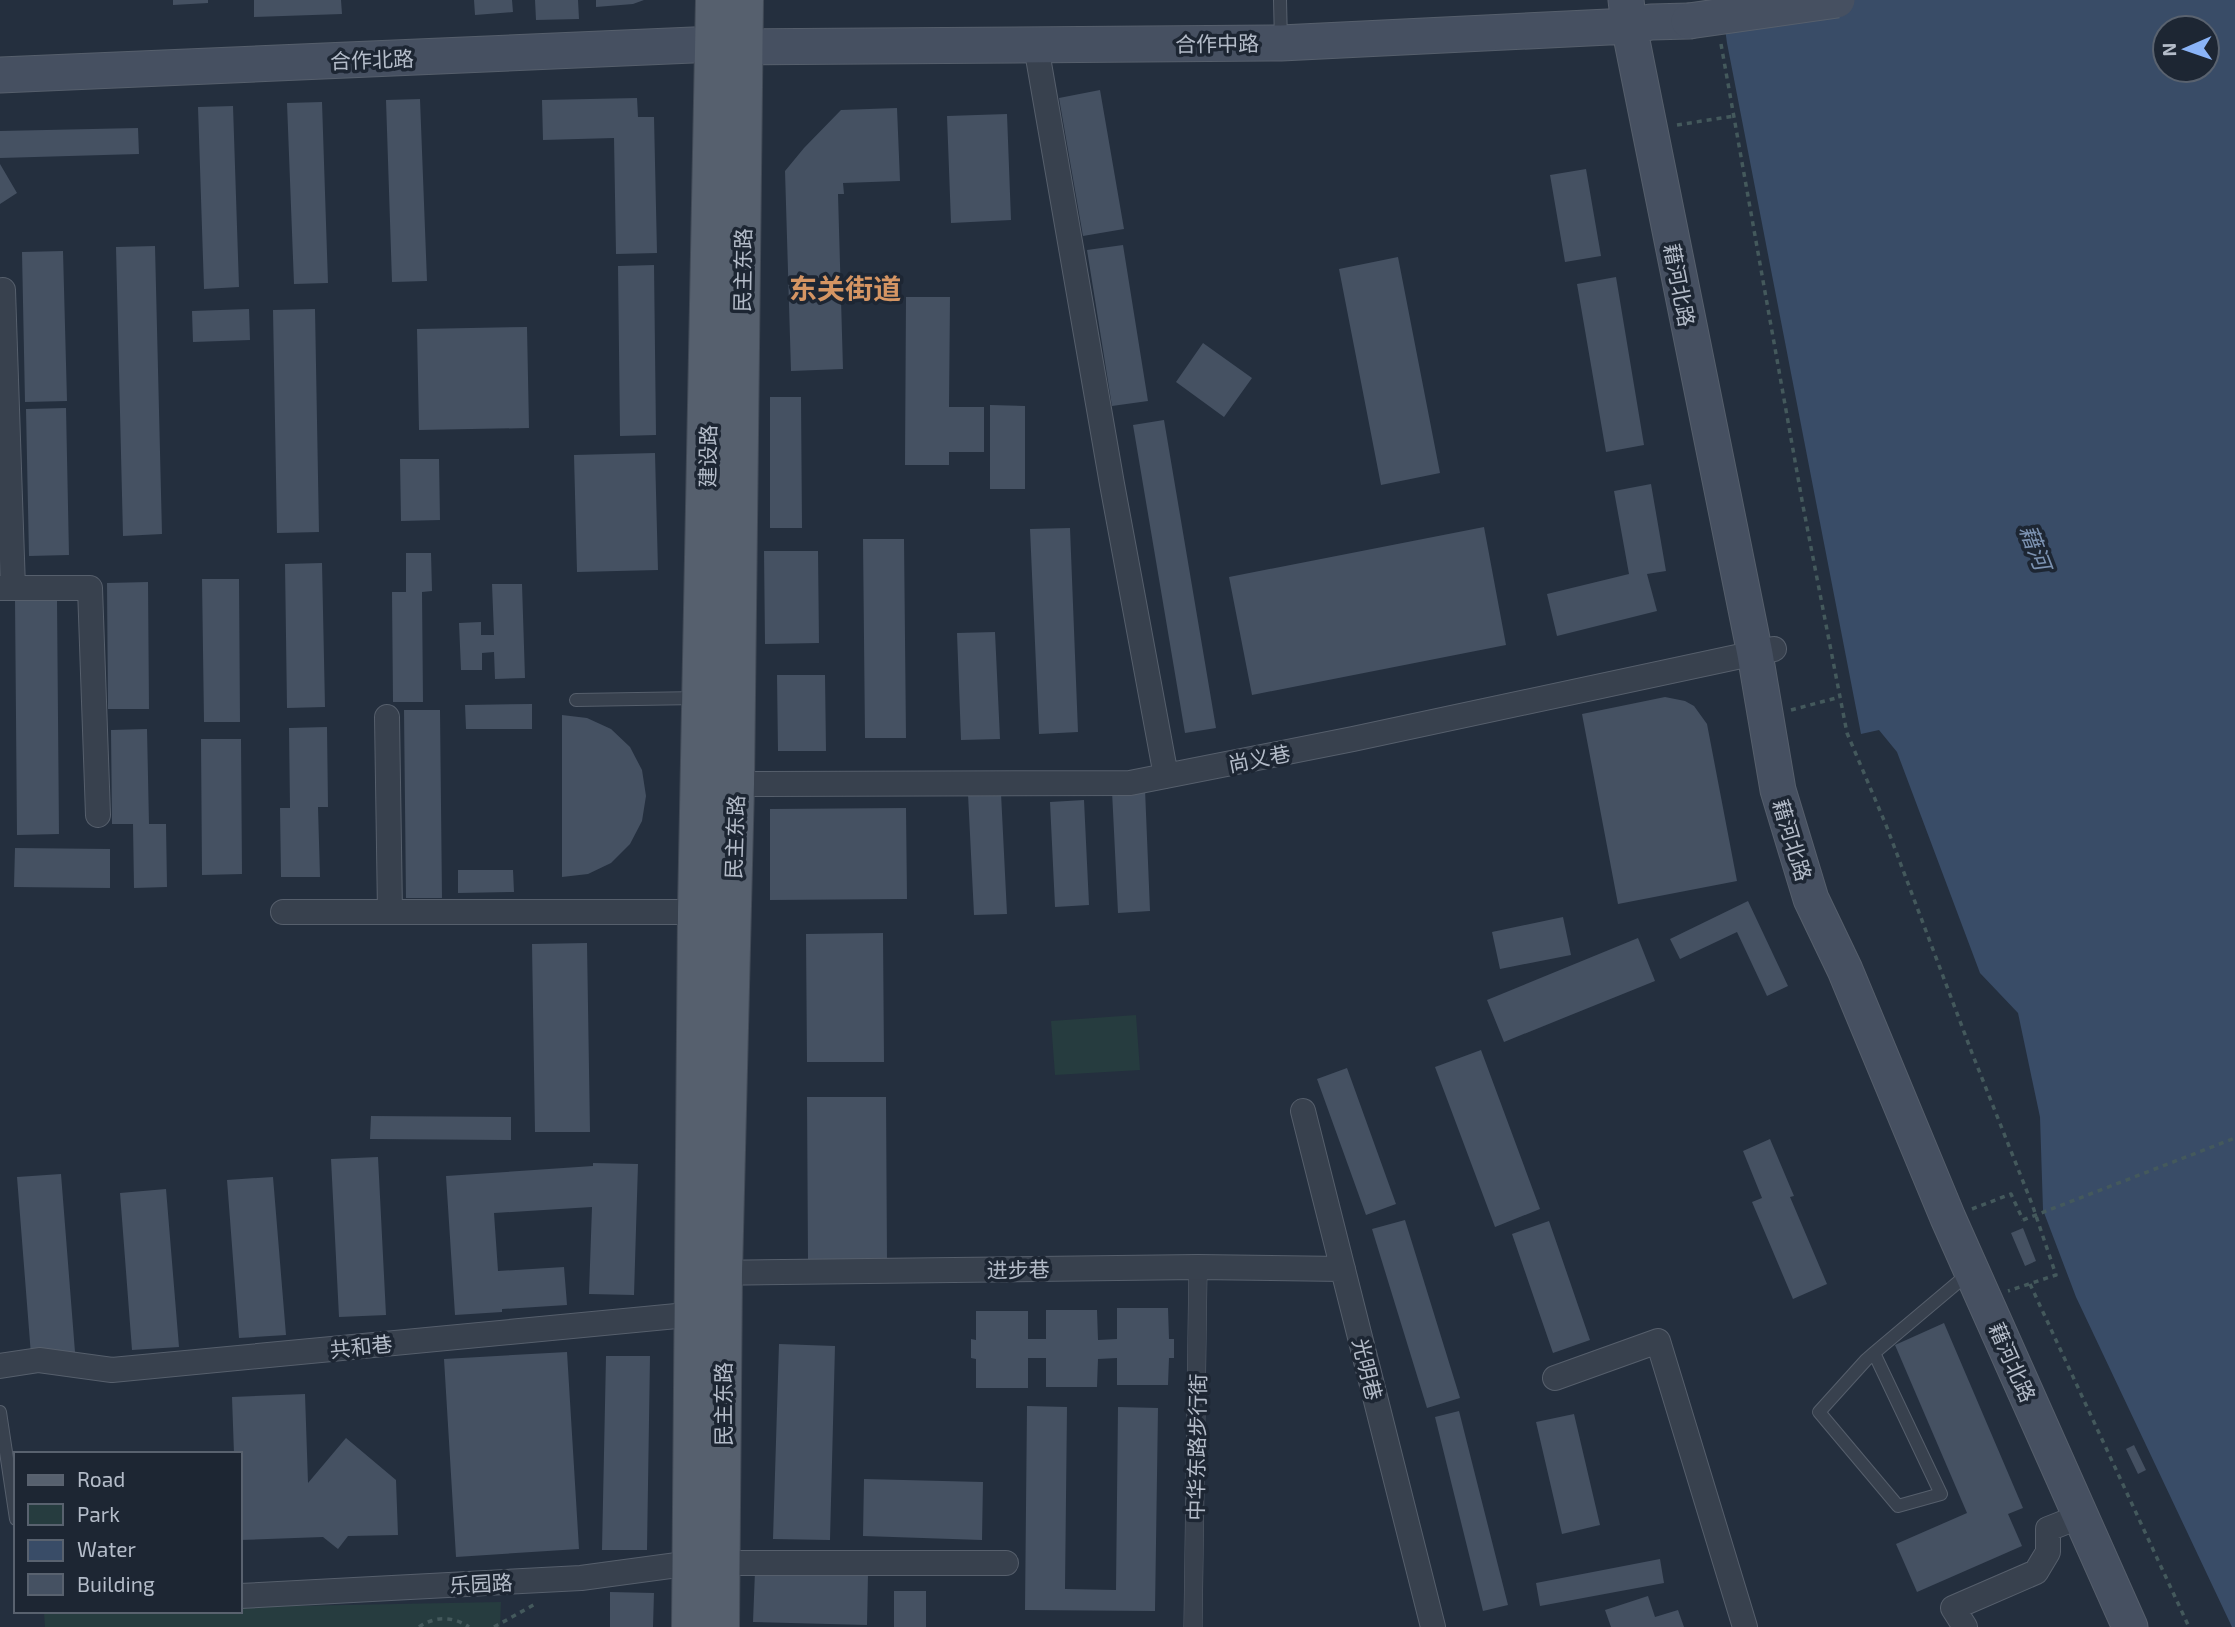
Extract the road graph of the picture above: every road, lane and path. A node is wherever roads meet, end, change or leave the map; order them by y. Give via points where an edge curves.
1 (715, 0) edge
2 (744, 0) edge
3 (1280, 0) edge
4 (1837, 0) edge
5 (1639, 12) edge
6 (1720, 39) dead end
7 (1281, 43) junction
8 (730, 46) junction
9 (1035, 46) junction
10 (0, 75) edge
11 (1734, 116) junction
12 (1667, 126) junction
13 (3, 290) dead end
14 (6, 588) edge
15 (1764, 651) junction
16 (1840, 697) junction
17 (702, 698) junction
18 (576, 700) dead end
19 (1786, 712) junction
20 (387, 717) dead end
21 (1166, 776) junction
22 (736, 784) junction
23 (97, 815) dead end
24 (283, 912) dead end
25 (390, 912) junction
26 (697, 912) junction
27 (1303, 1111) dead end
28 (2235, 1138) edge
29 (1967, 1210) junction
30 (1198, 1267) junction
31 (1343, 1269) junction
32 (1972, 1271) junction
33 (708, 1273) junction
34 (2017, 1288) junction
35 (708, 1313) junction
36 (1874, 1353) junction
37 (0, 1366) edge
38 (1555, 1378) dead end
39 (0, 1412) edge
40 (14, 1506) edge
41 (2081, 1516) junction
42 (706, 1563) junction
43 (1006, 1563) dead end
44 (242, 1596) edge
45 (419, 1627) edge
46 (469, 1627) edge
47 (691, 1627) edge
48 (720, 1627) edge
49 (1193, 1627) edge
50 (1433, 1627) edge
51 (1745, 1627) edge
52 (1965, 1627) edge
53 (2130, 1627) edge
54 (2152, 1627) edge
55 (2189, 1627) edge

1 - 8 main road, 建设路
2 - 8 main road, 建设路
3 - 7 lane
4 - 5 main road, 合作中路, bridge via 1689,21
5 - 7 main road, 合作中路
5 - 12 main road, 藉河北路
5 - 15 main road, 藉河北路
6 - 11 path
7 - 9 main road, 合作中路
8 - 9 main road, 合作中路
8 - 10 main road, 合作北路
8 - 17 main road, 建设路
8 - 22 main road, 民主东路
9 - 21 street
11 - 12 path
11 - 16 path
12 - 15 main road, 藉河北路
13 - 14 street
14 - 23 street via 90,588
15 - 19 main road, 藉河北路
15 - 21 street, 尚义巷
15 - 32 main road, 藉河北路 via 1778,790 1811,899
16 - 19 path
16 - 34 path via 1847,733 2056,1275
17 - 18 lane
17 - 26 main road, 建设路
19 - 29 main road, 藉河北路 via 1798,781 1827,879
20 - 25 street
21 - 22 street, 尚义巷 via 1130,783
22 - 33 main road, 民主东路
24 - 25 street
25 - 26 street
26 - 33 main road, 民主东路
27 - 31 street, 光明巷
28 - 29 path, bridge via 2023,1220 2011,1194
29 - 34 main road, 藉河北路
30 - 31 street, 进步巷
30 - 33 street, 进步巷
30 - 49 street, 中华东路步行街
31 - 50 street, 光明巷
32 - 36 lane
32 - 41 main road, 藉河北路
33 - 35 main road, 民主东路
34 - 54 main road, 藉河北路
34 - 55 path
35 - 37 street, 共和巷 via 112,1370 39,1360
35 - 42 main road, 民主东路
36 - 36 lane via 1819,1412 1898,1506 1941,1494
38 - 51 street via 1658,1341
39 - 40 lane
41 - 52 street via 2048,1529 2048,1552 2036,1572 1953,1608
41 - 53 main road, 藉河北路
42 - 43 street, 乐园路
42 - 44 street, 乐园路 via 581,1578
42 - 47 main road, 民主东路
42 - 48 main road, 民主东路
45 - 46 path via 436,1619 452,1619

